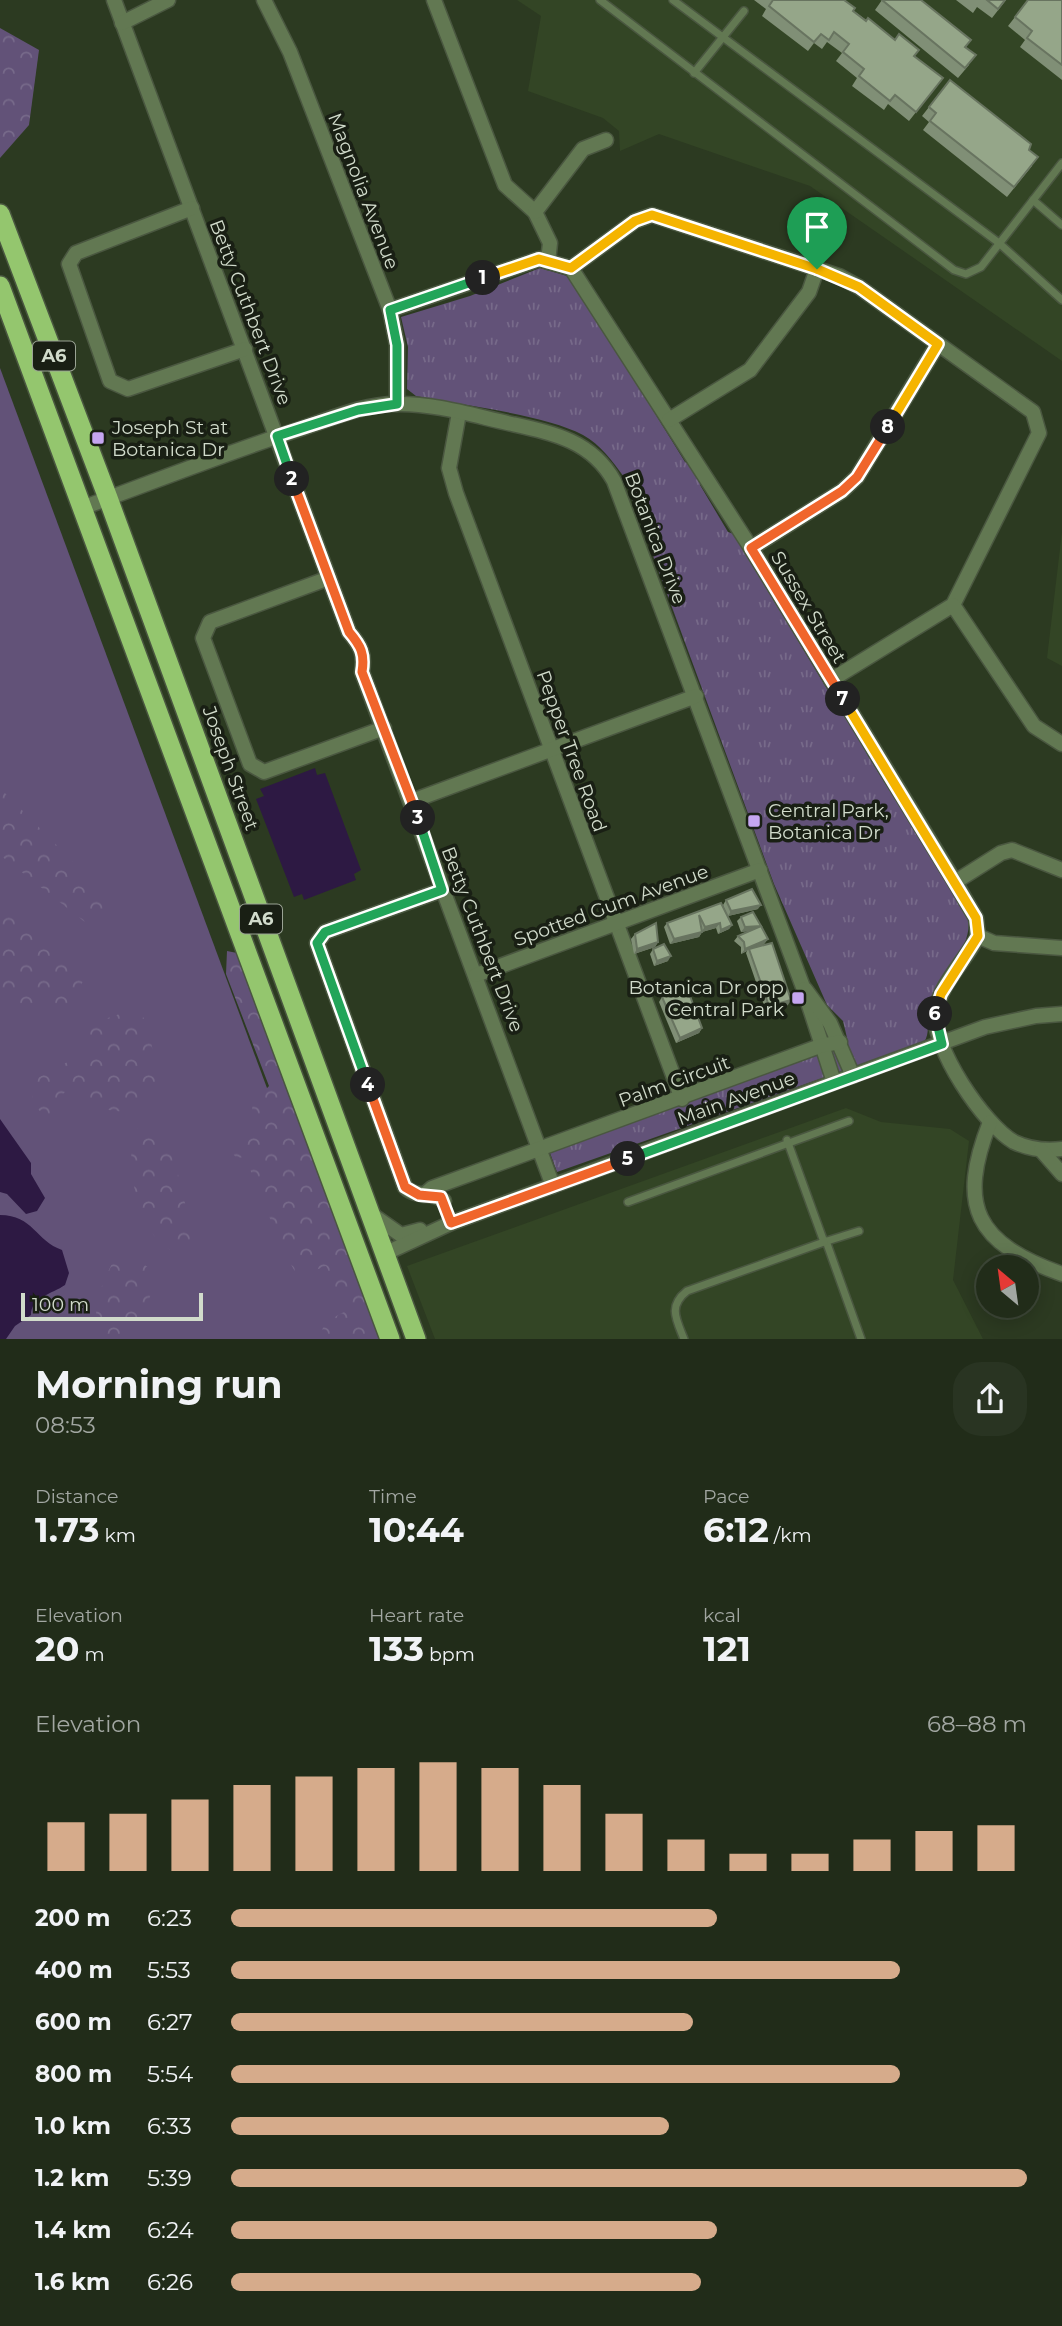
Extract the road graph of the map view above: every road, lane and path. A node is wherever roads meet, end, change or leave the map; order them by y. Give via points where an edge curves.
1 (114, 0) edge
2 (168, 0) edge
3 (264, 0) edge
4 (434, 0) edge
5 (600, 0) edge
6 (673, 0) edge
7 (744, 11) dead end
8 (122, 23) junction
9 (723, 37) junction
10 (694, 73) junction
11 (606, 140) dead end
12 (1062, 163) edge
13 (1033, 200) junction
14 (192, 208) junction
15 (535, 212) junction
16 (0, 214) edge
17 (1062, 225) edge
18 (999, 243) junction
19 (548, 262) junction
20 (571, 268) junction
21 (817, 269) junction
22 (0, 286) edge
23 (1062, 300) edge
24 (390, 310) junction
25 (938, 344) junction
26 (244, 349) junction
27 (397, 404) junction
28 (459, 413) junction
29 (669, 420) junction
30 (277, 436) junction
31 (108, 498) junction
32 (82, 508) junction
33 (751, 548) junction
34 (329, 578) junction
35 (953, 605) junction
36 (831, 680) junction
37 (695, 696) junction
38 (384, 728) junction
39 (1062, 744) edge
40 (550, 748) junction
41 (412, 801) junction
42 (760, 870) junction
43 (1062, 870) edge
44 (955, 881) junction
45 (442, 890) junction
46 (616, 923) junction
47 (978, 936) junction
48 (1062, 948) edge
49 (476, 975) junction
50 (803, 987) junction
51 (1062, 1014) edge
52 (840, 1042) junction
53 (942, 1044) junction
54 (820, 1046) junction
55 (853, 1076) junction
56 (834, 1082) junction
57 (682, 1099) junction
58 (849, 1121) dead end
59 (990, 1122) junction
60 (788, 1142) junction
61 (1062, 1149) edge
62 (540, 1150) junction
63 (1041, 1150) junction
64 (1062, 1174) edge
65 (455, 1182) junction
66 (553, 1186) junction
67 (424, 1195) junction
68 (444, 1201) junction
69 (628, 1202) dead end
70 (369, 1213) junction
71 (451, 1223) junction
72 (859, 1231) dead end
73 (428, 1232) junction
74 (825, 1242) junction
75 (384, 1254) junction
76 (1062, 1274) edge
77 (390, 1339) edge
78 (416, 1339) edge
79 (684, 1339) edge
80 (862, 1339) edge

1 - 8 street, Betty Cuthbert Drive
2 - 8 street
3 - 24 street, Magnolia Avenue via 290,52
4 - 15 street via 505,184
5 - 10 lane
6 - 9 lane
7 - 9 lane
8 - 14 street, Betty Cuthbert Drive
9 - 10 lane
9 - 18 lane
10 - 18 lane via 954,270 975,271
11 - 15 street via 583,149
12 - 13 lane
13 - 17 lane
13 - 18 lane
14 - 26 street, Betty Cuthbert Drive
14 - 26 street via 76,253 69,264 110,382 128,389
15 - 19 street via 550,243
16 - 31 highway, Joseph Street / A6
18 - 23 lane
19 - 20 street
19 - 24 street via 539,259
20 - 21 street via 635,221 652,215
20 - 29 street, Sussex Street
21 - 25 street via 859,287
21 - 29 street via 809,292 750,370
22 - 32 highway, A6
24 - 27 street, Magnolia Avenue via 397,345
25 - 33 street via 857,477
25 - 35 street via 1033,412 1039,433
26 - 30 street, Betty Cuthbert Drive
27 - 28 street, Botanica Drive
27 - 30 street, Botanica Drive via 358,410
28 - 37 street, Botanica Drive via 560,436 599,458 614,481
28 - 40 street, Pepper Tree Road via 449,468
29 - 33 street, Sussex Street
30 - 31 street, Botanica Drive
30 - 34 street, Betty Cuthbert Drive
31 - 32 street, Botanica Drive
31 - 70 highway, Joseph Street / A6
32 - 77 highway, A6
33 - 36 street, Sussex Street
34 - 38 street, Betty Cuthbert Drive via 349,632 361,646 365,658 362,672
34 - 38 street via 210,622 203,638 250,764 264,772
35 - 36 street
35 - 39 street via 1034,726
36 - 44 street, Sussex Street
37 - 40 street
37 - 42 street, Botanica Drive
38 - 41 street, Betty Cuthbert Drive
40 - 41 street
40 - 46 street, Pepper Tree Road
41 - 45 street, Betty Cuthbert Drive
42 - 46 street, Spotted Gum Avenue
42 - 50 street, Botanica Drive
43 - 44 street via 1012,850
44 - 47 street, Sussex Street via 976,918
45 - 49 street, Betty Cuthbert Drive
45 - 67 street via 325,932 317,943 405,1187
46 - 49 street, Spotted Gum Avenue
46 - 57 street, Pepper Tree Road
47 - 48 street via 994,943
47 - 53 street via 938,1003 935,1019
49 - 62 street, Betty Cuthbert Drive
50 - 52 street, Botanica Drive
50 - 54 street, Botanica Drive
51 - 53 street, Main Avenue via 1007,1021
52 - 54 street, Palm Circuit
52 - 55 street, Botanica Drive
53 - 55 street, Main Avenue
53 - 59 street via 955,1074
54 - 56 street, Botanica Drive
54 - 57 street, Palm Circuit
55 - 56 street, Main Avenue
56 - 66 street, Main Avenue
57 - 62 street, Palm Circuit
58 - 60 lane
59 - 63 street via 1015,1142
59 - 76 street via 972,1186 978,1215 995,1237 1026,1259
60 - 69 lane
60 - 74 lane
61 - 63 street
62 - 65 street, Palm Circuit
62 - 66 street, Betty Cuthbert Drive
63 - 64 street
65 - 67 street, Palm Circuit
65 - 68 street
66 - 71 street, Main Avenue
67 - 68 street
68 - 71 street
70 - 73 street, Main Avenue via 401,1235
70 - 75 highway, Joseph Street / A6
71 - 73 street, Main Avenue
72 - 74 lane
73 - 75 street, Main Avenue
74 - 79 lane via 687,1291 674,1311
74 - 80 lane
75 - 78 highway, Joseph Street / A6

